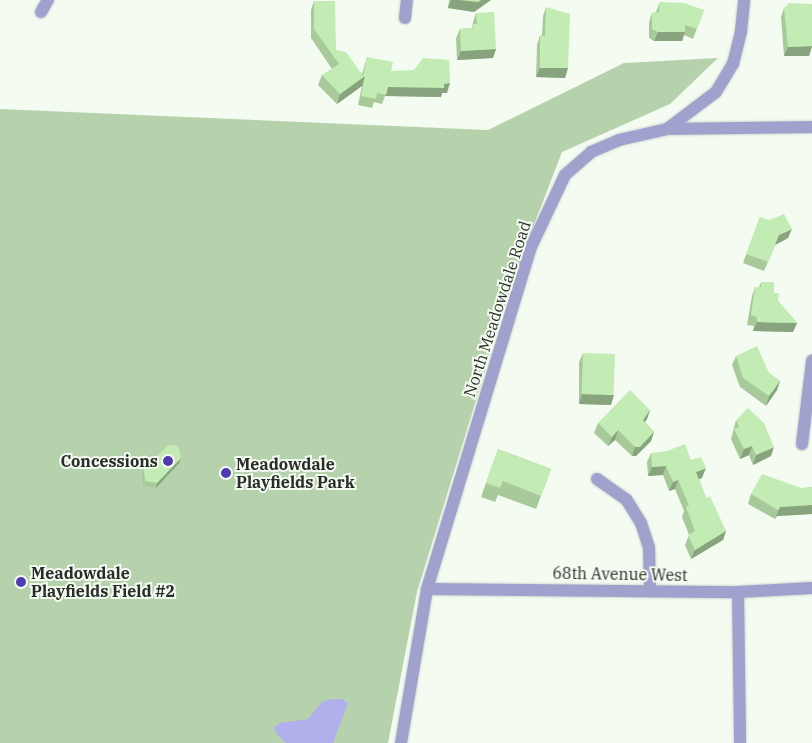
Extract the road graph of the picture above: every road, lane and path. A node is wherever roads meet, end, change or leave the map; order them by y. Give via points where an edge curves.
1 (48, 0) edge
2 (407, 0) edge
3 (744, 0) edge
4 (41, 12) dead end
5 (405, 18) dead end
6 (812, 127) edge
7 (667, 129) junction
8 (812, 362) edge
9 (802, 444) dead end
10 (597, 479) dead end
11 (812, 588) edge
12 (428, 589) junction
13 (650, 590) junction
14 (738, 592) junction
15 (401, 743) edge
16 (740, 743) edge

1 - 4 street
2 - 5 street
3 - 7 street via 742,32 732,64 716,92
6 - 7 street, North Meadowdale Road
7 - 12 street, North Meadowdale Road via 619,140 592,152 565,175 546,210 531,247
8 - 9 street
10 - 13 street via 626,499 641,523 649,548
11 - 14 street, 68th Avenue West
12 - 13 street, 68th Avenue West
12 - 15 street, North Meadowdale Road
13 - 14 street, 68th Avenue West
14 - 16 street

